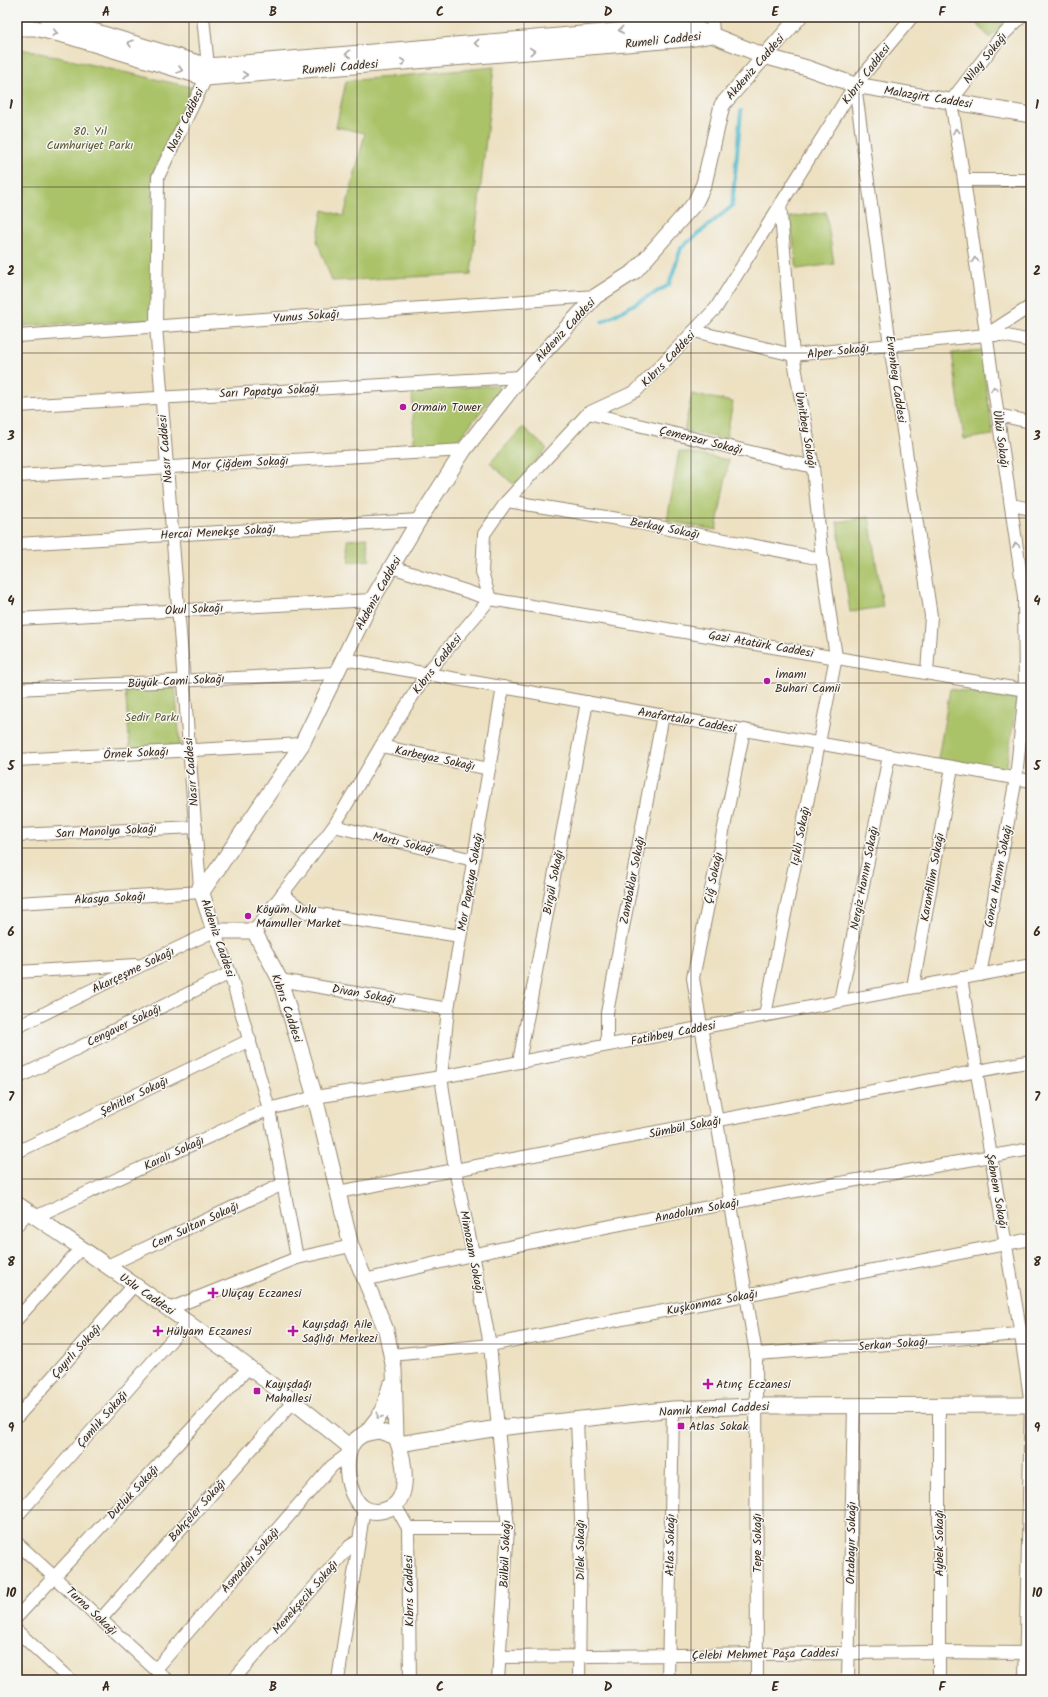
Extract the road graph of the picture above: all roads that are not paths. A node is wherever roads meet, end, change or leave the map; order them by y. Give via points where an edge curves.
1 (47, 17) edge
2 (203, 17) edge
3 (712, 17) edge
4 (798, 17) edge
5 (912, 17) edge
6 (1021, 17) edge
7 (17, 28) edge
8 (713, 35) junction
9 (764, 56) junction
10 (207, 72) junction
11 (855, 85) junction
12 (951, 101) junction
13 (1031, 115) edge
14 (964, 180) junction
15 (1031, 180) edge
16 (780, 204) junction
17 (596, 296) junction
18 (1031, 306) edge
19 (156, 326) junction
20 (694, 331) junction
21 (986, 335) junction
22 (17, 336) edge
23 (1031, 340) edge
24 (890, 345) junction
25 (793, 356) junction
26 (521, 377) junction
27 (161, 398) junction
28 (17, 406) edge
29 (588, 413) junction
30 (998, 415) junction
31 (1031, 422) edge
32 (464, 450) junction
33 (167, 467) junction
34 (814, 467) junction
35 (17, 476) edge
36 (507, 501) junction
37 (1010, 505) junction
38 (1031, 509) edge
39 (418, 520) junction
40 (172, 535) junction
41 (17, 544) edge
42 (822, 559) junction
43 (392, 566) junction
44 (1027, 598) edge
45 (490, 599) junction
46 (372, 600) junction
47 (178, 610) junction
48 (17, 619) edge
49 (836, 657) junction
50 (344, 658) junction
51 (927, 672) junction
52 (335, 673) junction
53 (427, 673) junction
54 (184, 681) junction
55 (503, 687) junction
56 (17, 689) edge
57 (1028, 691) edge
58 (587, 702) junction
59 (663, 715) junction
60 (744, 730) junction
61 (819, 743) junction
62 (302, 744) junction
63 (381, 746) junction
64 (190, 750) junction
65 (889, 756) junction
66 (17, 760) edge
67 (952, 767) junction
68 (489, 769) junction
69 (1016, 778) junction
70 (1031, 781) edge
71 (334, 826) junction
72 (196, 827) junction
73 (17, 835) edge
74 (473, 860) junction
75 (201, 890) junction
76 (282, 894) junction
77 (17, 903) edge
78 (214, 931) junction
79 (254, 931) junction
80 (460, 936) junction
81 (142, 965) junction
82 (1031, 965) edge
83 (17, 972) edge
84 (230, 973) junction
85 (980, 974) junction
86 (961, 978) junction
87 (280, 980) junction
88 (913, 987) junction
89 (840, 1001) junction
90 (448, 1009) junction
91 (765, 1015) junction
92 (17, 1027) edge
93 (701, 1027) junction
94 (250, 1040) junction
95 (608, 1045) junction
96 (1031, 1061) edge
97 (519, 1062) junction
98 (976, 1071) junction
99 (441, 1077) junction
100 (17, 1078) edge
101 (315, 1097) junction
102 (269, 1109) junction
103 (717, 1120) junction
104 (1031, 1150) edge
105 (17, 1152) edge
106 (991, 1157) junction
107 (455, 1170) junction
108 (284, 1184) junction
109 (338, 1192) junction
110 (731, 1203) junction
111 (27, 1211) edge
112 (17, 1225) edge
113 (1031, 1239) edge
114 (1006, 1244) junction
115 (351, 1246) junction
116 (81, 1248) junction
117 (473, 1253) junction
118 (298, 1258) junction
119 (107, 1266) junction
120 (365, 1280) junction
121 (135, 1284) junction
122 (746, 1295) junction
123 (169, 1309) junction
124 (17, 1318) edge
125 (188, 1322) junction
126 (1026, 1334) edge
127 (490, 1345) junction
128 (756, 1354) junction
129 (393, 1362) junction
130 (249, 1367) junction
131 (294, 1401) junction
132 (939, 1405) junction
133 (1031, 1405) edge
134 (757, 1406) junction
135 (854, 1406) junction
136 (673, 1409) junction
137 (17, 1417) edge
138 (577, 1420) junction
139 (498, 1428) junction
140 (366, 1433) junction
141 (397, 1440) junction
142 (349, 1450) junction
143 (395, 1505) junction
144 (364, 1508) junction
145 (17, 1516) edge
146 (408, 1528) junction
147 (508, 1528) junction
148 (358, 1541) junction
149 (17, 1543) edge
150 (55, 1577) junction
151 (17, 1617) edge
152 (101, 1619) junction
153 (17, 1631) edge
154 (939, 1652) junction
155 (849, 1653) junction
156 (1028, 1653) edge
157 (757, 1654) junction
158 (668, 1655) junction
159 (579, 1656) junction
160 (499, 1657) junction
161 (156, 1669) junction
162 (70, 1680) edge
163 (167, 1680) edge
164 (233, 1680) edge
165 (338, 1680) edge
166 (410, 1680) edge
167 (498, 1680) edge
168 (579, 1680) edge
169 (668, 1680) edge
170 (757, 1680) edge
171 (848, 1680) edge
172 (939, 1680) edge
173 (1025, 1680) edge

10 -> 1 street, Rumeli Caddesi
2 - 10 street
3 - 8 street
4 - 9 street, Akdeniz Caddesi
5 - 11 street, Kıbrıs Caddesi
6 - 12 street, Nilay Sokağı via 999,39
7 -> 10 street, Rumeli Caddesi via 35,28
8 - 9 street, Malazgirt Caddesi
8 - 10 street, Rumeli Caddesi via 688,25
9 - 11 street, Malazgirt Caddesi
9 - 17 street, Akdeniz Caddesi via 722,105 704,184 695,203 635,271
10 - 19 street, Nasır Caddesi via 158,177
11 - 12 street, Malazgirt Caddesi
11 - 16 street, Kıbrıs Caddesi
11 - 24 street, Evrenbey Caddesi
12 - 13 street, Malazgirt Caddesi
14 -> 12 street, Ülkü Sokağı
14 - 15 street
21 -> 14 street, Ülkü Sokağı
16 - 20 street, Kıbrıs Caddesi via 716,308
16 - 25 street, Ümitbey Sokağı
17 - 19 street, Yunus Sokağı
17 - 26 street, Akdeniz Caddesi
18 - 21 street
19 - 22 street, Yunus Sokağı
19 - 27 street, Nasır Caddesi
20 - 25 street, Alper Sokağı
20 - 29 street, Kıbrıs Caddesi via 636,391
21 - 23 street, Alper Sokağı
21 - 24 street, Alper Sokağı
30 -> 21 street, Ülkü Sokağı
24 - 25 street, Alper Sokağı
24 - 51 street, Evrenbey Caddesi via 931,616
25 - 34 street, Ümitbey Sokağı
26 - 27 street, Sarı Papatya Sokağı
26 - 32 street, Akdeniz Caddesi
27 - 28 street, Sarı Papatya Sokağı
27 - 33 street, Nasır Caddesi
29 - 34 street, Çemenzar Sokağı
29 - 36 street, Kıbrıs Caddesi
30 - 31 street
30 - 37 street, Ülkü Sokağı
32 - 33 street, Mor Çiğdem Sokağı
32 - 39 street, Akdeniz Caddesi
33 - 35 street, Mor Çiğdem Sokağı
33 - 40 street, Nasır Caddesi
34 - 42 street, Ümitbey Sokağı
36 - 42 street, Berkay Sokağı via 618,519
36 - 45 street, Kıbrıs Caddesi via 484,534 482,572
37 - 38 street
44 -> 37 street, Ülkü Sokağı
39 - 40 street, Hercai Menekşe Sokağı
39 - 43 street, Akdeniz Caddesi
40 - 41 street, Hercai Menekşe Sokağı
40 - 47 street, Nasır Caddesi
42 - 49 street, Ümitbey Sokağı
43 - 45 street, Gazi Atatürk Caddesi
43 - 46 street, Akdeniz Caddesi
44 - 57 street, Ülkü Sokağı
45 - 49 street, Gazi Atatürk Caddesi
45 - 53 street, Kıbrıs Caddesi
46 - 47 street, Okul Sokağı
46 - 50 street, Akdeniz Caddesi
47 - 48 street, Okul Sokağı
47 - 54 street, Nasır Caddesi
49 - 51 street, Gazi Atatürk Caddesi
49 - 61 street, Işıklı Sokağı
50 - 52 street, Akdeniz Caddesi
50 - 53 street, Anafartalar Caddesi
51 - 57 street, Gazi Atatürk Caddesi
52 - 54 street, Büyük Cami Sokağı
52 - 62 street, Akdeniz Caddesi
53 - 55 street, Anafartalar Caddesi
53 - 63 street, Kıbrıs Caddesi
54 - 56 street, Büyük Cami Sokağı
54 - 64 street, Nasır Caddesi
55 - 58 street, Anafartalar Caddesi
55 - 68 street, Mor Papatya Sokağı
57 - 69 street, Ülkü Sokağı
58 - 59 street, Anafartalar Caddesi
58 - 97 street, Birgül Sokağı
59 - 60 street, Anafartalar Caddesi
59 - 95 street, Zambaklar Sokağı via 607,1013
60 - 61 street, Anafartalar Caddesi
60 - 93 street, Çiğ Sokağı via 693,978
61 - 65 street, Anafartalar Caddesi
61 - 91 street, Işıklı Sokağı
62 - 64 street, Örnek Sokağı
62 - 75 street, Akdeniz Caddesi
63 - 68 street, Karbeyaz Sokağı
63 - 71 street, Kıbrıs Caddesi
64 - 66 street, Örnek Sokağı
64 - 72 street, Nasır Caddesi
65 - 67 street, Anafartalar Caddesi
65 - 89 street, Nergiz Hanım Sokağı
67 - 69 street, Anafartalar Caddesi
67 - 88 street, Karanfillim Sokağı
68 - 74 street, Mor Papatya Sokağı
69 - 70 street, Anafartalar Caddesi
69 - 85 street, Gonca Hanım Sokağı
71 - 74 street, Martı Sokağı
71 - 76 street, Kıbrıs Caddesi
72 - 73 street, Sarı Manolya Sokağı
72 - 75 street, Nasır Caddesi
74 - 80 street, Mor Papatya Sokağı
75 - 77 street, Akasya Sokağı
75 - 78 street, Akdeniz Caddesi
76 - 79 street, Kıbrıs Caddesi
76 - 80 street via 306,912
78 - 79 street, Akarçeşme Sokağı
78 - 81 street, Akarçeşme Sokağı
78 - 84 street, Akdeniz Caddesi
79 - 87 street, Kıbrıs Caddesi
80 - 90 street, Mor Papatya Sokağı
81 - 83 street
81 - 92 street, Akarçeşme Sokağı
82 - 85 street, Fatihbey Caddesi
84 - 94 street, Akdeniz Caddesi
84 - 100 street, Cengaver Sokağı
85 - 86 street, Fatihbey Caddesi
86 - 88 street, Fatihbey Caddesi
86 - 98 street, Şebnem Sokağı
87 - 90 street, Divan Sokağı
87 - 101 street, Kıbrıs Caddesi
88 - 89 street, Fatihbey Caddesi
89 - 91 street, Fatihbey Caddesi
90 - 99 street, Mor Papatya Sokağı
91 - 93 street, Fatihbey Caddesi
93 - 95 street, Fatihbey Caddesi
93 - 103 street, Çiğ Sokağı
94 - 102 street, Akdeniz Caddesi
94 - 105 street, Şehitler Sokağı
95 - 97 street, Fatihbey Caddesi
96 - 98 street, Sümbül Sokağı
97 - 99 street, Fatihbey Caddesi
98 - 103 street, Sümbül Sokağı
98 - 106 street, Şebnem Sokağı
99 - 101 street, Fatihbey Caddesi
99 - 107 street, Mimozam Sokağı
101 - 102 street, Karalı Sokağı
101 - 109 street, Kıbrıs Caddesi
102 - 108 street, Akdeniz Caddesi
102 - 111 street, Karalı Sokağı
103 - 107 street, Sümbül Sokağı
103 - 110 street, Çiğ Sokağı
104 - 106 street, Anadolum Sokağı
106 - 110 street, Anadolum Sokağı
106 - 114 street, Şebnem Sokağı
107 - 109 street, Sümbül Sokağı
107 - 117 street, Mimozam Sokağı
108 - 118 street, Akdeniz Caddesi
108 - 119 street, Cem Sultan Sokağı
109 - 115 street, Kıbrıs Caddesi
110 - 117 street, Anadolum Sokağı
110 - 122 street, Tepe Sokağı
111 - 112 street
111 - 116 street, Uslu Caddesi
113 - 114 street, Kuşkonmaz Sokağı
114 - 122 street, Kuşkonmaz Sokağı
114 - 126 street, Şebnem Sokağı
115 - 118 street
115 - 120 street, Kıbrıs Caddesi
116 - 119 street, Uslu Caddesi
116 - 124 street
117 - 120 street, Anadolum Sokağı
117 - 127 street, Mimozam Sokağı
118 - 123 street
119 - 121 street, Uslu Caddesi
120 - 129 street, Kıbrıs Caddesi via 386,1330
121 - 123 street, Uslu Caddesi
121 - 137 street, Çayırlı Sokağı
122 - 127 street, Kuşkonmaz Sokağı
122 - 128 street, Tepe Sokağı
123 - 125 street, Uslu Caddesi
125 - 130 street, Uslu Caddesi
125 - 145 street, Çamlık Sokağı
126 - 128 street, Serkan Sokağı
126 - 133 street, Şebnem Sokağı
127 - 129 street, Kuşkonmaz Sokağı
127 - 139 street, Mimozam Sokağı
128 - 134 street, Tepe Sokağı
129 -> 140 street via 383,1411
129 - 141 street, Kıbrıs Caddesi
130 - 131 street, Uslu Caddesi
130 - 150 street, Dutluk Sokağı
131 - 142 street, Uslu Caddesi
131 - 152 street, Bahçeler Sokağı
132 - 133 street, Namık Kemal Caddesi
132 - 135 street, Namık Kemal Caddesi
132 - 154 street, Aybek Sokağı
133 - 156 street, Şebnem Sokağı
134 - 135 street, Namık Kemal Caddesi
134 - 136 street, Namık Kemal Caddesi
134 - 157 street, Tepe Sokağı
135 - 155 street, Ortabayır Sokağı
136 - 138 street, Namık Kemal Caddesi
136 - 158 street, Atlas Sokağı
138 - 139 street, Namık Kemal Caddesi
138 - 159 street, Dilek Sokağı via 581,1520
139 - 141 street, Namık Kemal Caddesi
139 - 147 street, Bülbül Sokağı
140 - 141 street via 379,1432
140 - 142 street via 358,1437
141 - 143 street via 403,1467 404,1491
142 - 144 street via 352,1495
142 - 161 street, Asmadalı Sokağı via 332,1466
143 - 144 street via 380,1511
143 - 146 street, Kıbrıs Caddesi
144 - 148 street
146 - 147 street
146 - 166 street, Kıbrıs Caddesi
147 - 160 street, Bülbül Sokağı
148 - 164 street, Menekşecik Sokağı via 350,1546
148 - 165 street
149 - 150 street, Turna Sokağı
150 - 151 street, Dutluk Sokağı
150 - 152 street, Turna Sokağı
152 - 161 street, Turna Sokağı
153 - 162 street
154 - 155 street, Çelebi Mehmet Paşa Caddesi
154 - 156 street, Çelebi Mehmet Paşa Caddesi
154 - 172 street, Aybek Sokağı
155 - 157 street, Çelebi Mehmet Paşa Caddesi
155 - 171 street, Ortabayır Sokağı
156 - 173 street, Şebnem Sokağı
157 - 158 street, Çelebi Mehmet Paşa Caddesi
157 - 170 street, Tepe Sokağı
158 - 159 street, Çelebi Mehmet Paşa Caddesi
158 - 169 street, Atlas Sokağı
159 - 160 street, Çelebi Mehmet Paşa Caddesi
159 - 168 street, Dilek Sokağı
160 - 167 street, Bülbül Sokağı
161 - 163 street, Turna Sokağı

